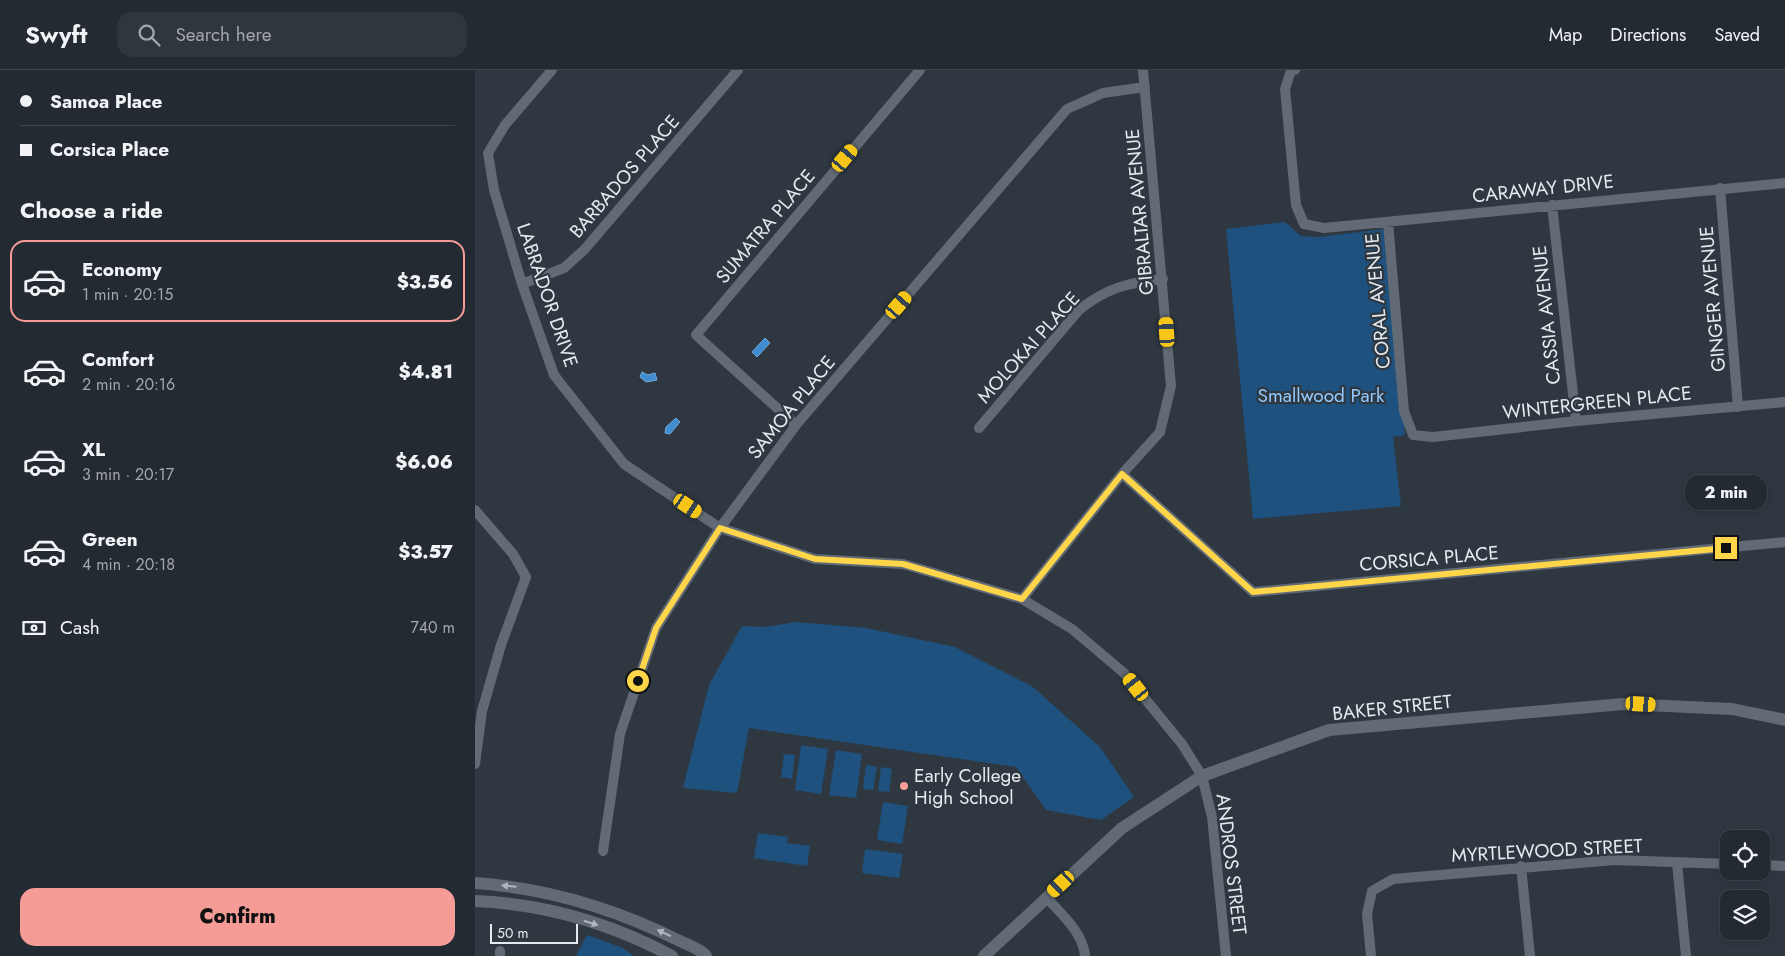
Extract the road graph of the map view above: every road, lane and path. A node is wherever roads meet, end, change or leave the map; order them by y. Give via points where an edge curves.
1 (552, 70) edge
2 (738, 70) edge
3 (920, 70) edge
4 (1143, 70) edge
5 (1293, 71) edge
6 (1145, 87) junction
7 (1785, 183) edge
8 (1719, 188) junction
9 (1552, 205) junction
10 (1388, 222) junction
11 (1163, 279) junction
12 (522, 284) junction
13 (1785, 402) edge
14 (1738, 406) junction
15 (1576, 421) junction
16 (796, 425) junction
17 (979, 428) dead end
18 (1413, 435) joint
19 (1122, 474) junction
20 (475, 510) edge
21 (720, 528) junction
22 (1785, 542) edge
23 (1022, 599) junction
24 (478, 709) edge
25 (1785, 720) edge
26 (475, 764) edge
27 (1202, 776) junction
28 (603, 851) dead end
29 (1677, 863) junction
30 (1720, 864) edge
31 (1770, 865) edge
32 (1521, 866) junction
33 (1785, 866) edge
34 (475, 883) edge
35 (1047, 897) junction
36 (475, 901) edge
37 (672, 956) edge
38 (706, 956) edge
39 (984, 956) edge
40 (1085, 956) edge
41 (1226, 956) edge
42 (1371, 956) edge
43 (1530, 956) edge
44 (1686, 956) edge

1 - 12 street, LABRADOR DRIVE via 505,125 488,153 494,190
2 - 12 street, BARBADOS PLACE via 584,250 564,268
3 - 16 street, SUMATRA PLACE via 696,335
4 - 6 street, GIBRALTAR AVENUE
5 - 10 street, CARAWAY DRIVE via 1285,89 1296,205 1304,224 1324,228
6 - 11 street, GIBRALTAR AVENUE
6 - 16 street, SAMOA PLACE via 1103,93 1067,109
7 - 8 street, CARAWAY DRIVE
8 - 9 street, CARAWAY DRIVE
8 - 14 street, GINGER AVENUE
9 - 10 street, CARAWAY DRIVE
9 - 15 street, CASSIA AVENUE
10 - 18 street, CORAL AVENUE via 1404,411
11 - 17 street, MOLOKAI PLACE via 1127,283 1099,294 1079,310
11 - 19 street, GIBRALTAR AVENUE via 1171,386 1160,432
12 - 21 street, LABRADOR DRIVE via 554,375 625,464
13 - 14 street, WINTERGREEN PLACE
14 - 15 street, WINTERGREEN PLACE
15 - 18 street, WINTERGREEN PLACE via 1433,437
16 - 21 street, SAMOA PLACE
19 - 22 street, CORSICA PLACE via 1253,592
19 - 23 street, GIBRALTAR AVENUE
20 - 24 street via 513,554 526,577
21 - 23 street, LABRADOR DRIVE via 815,559 903,564
21 - 28 street, SAMOA PLACE via 656,628 620,734
23 - 27 street, LABRADOR DRIVE via 1072,629 1124,673 1182,744
24 - 26 street
25 - 27 street, BAKER STREET via 1732,709 1623,704 1329,730
27 - 35 street, BAKER STREET via 1121,828
27 - 41 street, ANDROS STREET via 1212,817
29 - 30 street, MYRTLEWOOD STREET
29 - 32 street, MYRTLEWOOD STREET via 1615,860
29 - 44 street
31 - 33 street
32 - 42 street, MYRTLEWOOD STREET via 1393,879 1372,891 1367,914
32 - 43 street
38 -> 34 street via 662,932 602,909 515,886
35 - 39 street, BAKER STREET
35 - 40 street via 1075,931
36 -> 37 street via 543,908 638,939

